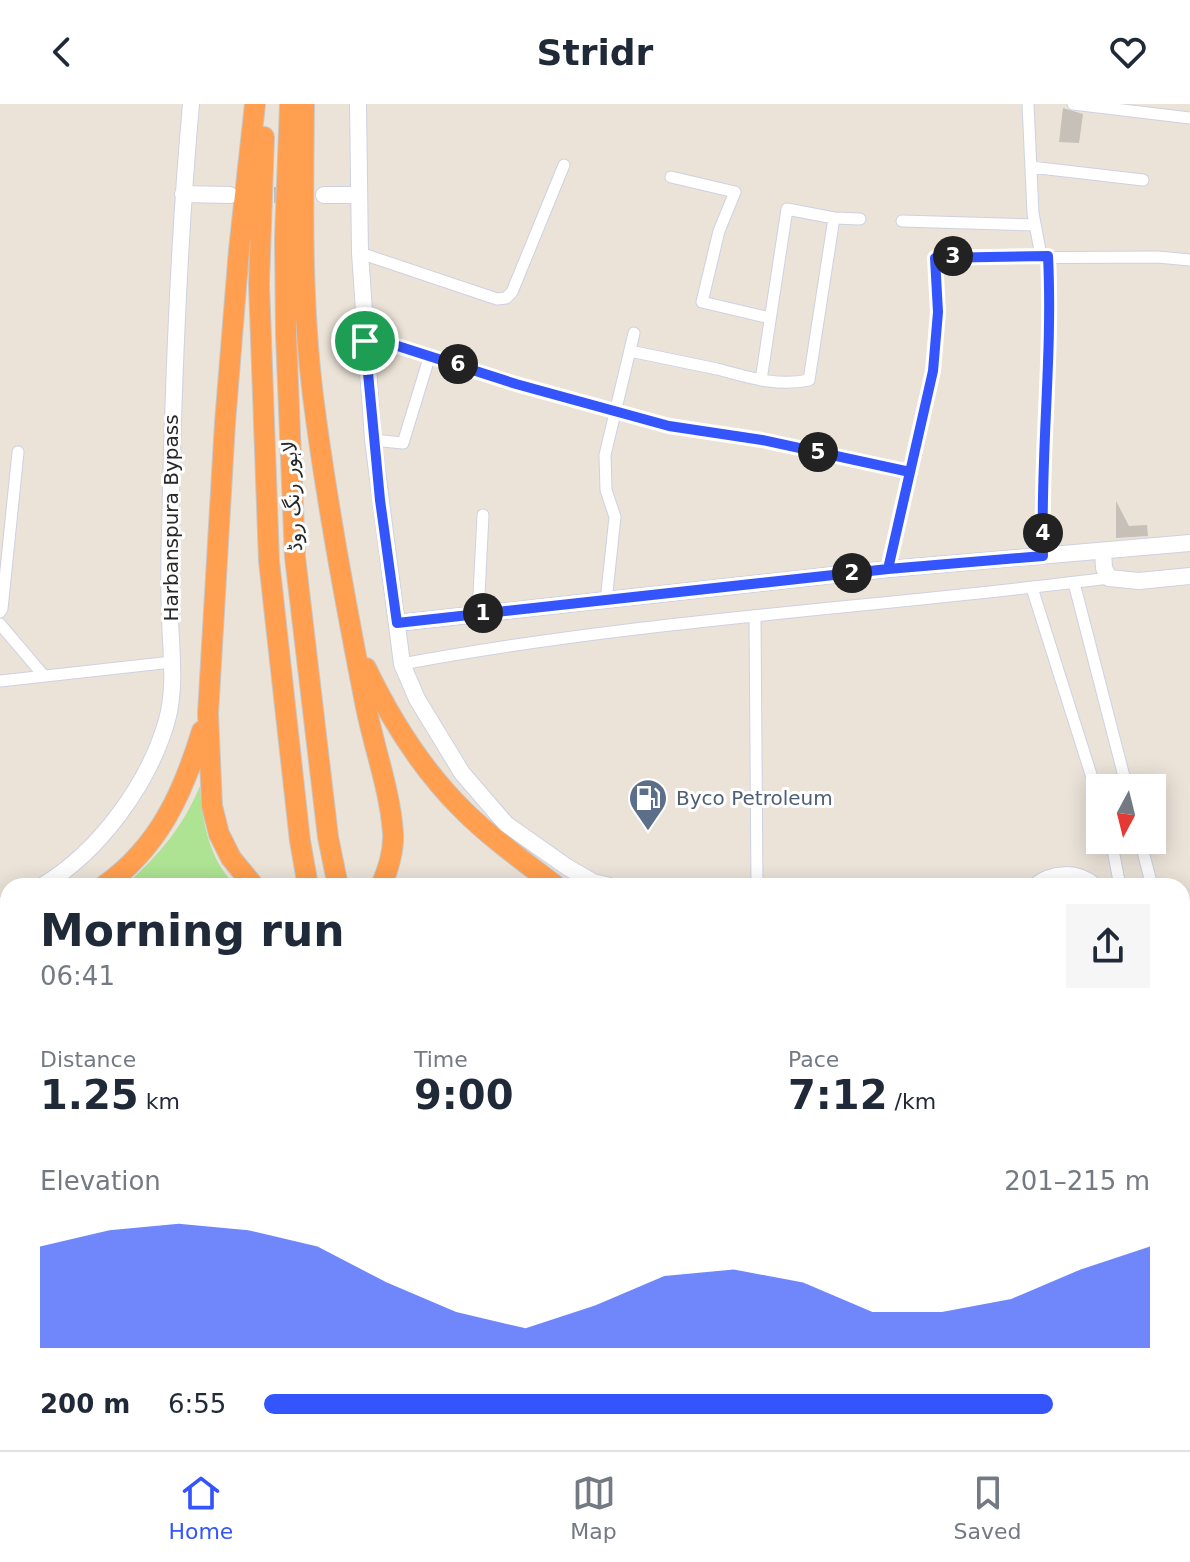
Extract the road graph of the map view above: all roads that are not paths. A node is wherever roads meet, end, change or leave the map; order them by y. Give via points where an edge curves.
1 (191, 104) edge
2 (255, 104) edge
3 (265, 104) edge
4 (290, 104) edge
5 (304, 104) edge
6 (358, 104) edge
7 (1028, 104) edge
8 (1073, 104) edge
9 (1119, 107) edge
10 (1190, 118) edge
11 (564, 165) dead end
12 (1031, 167) junction
13 (671, 177) dead end
14 (1143, 180) dead end
15 (183, 194) junction
16 (230, 195) tunnel mouth
17 (324, 195) tunnel mouth
18 (358, 195) junction
19 (834, 218) junction
20 (860, 219) dead end
21 (902, 221) dead end
22 (1035, 225) junction
23 (360, 253) junction
24 (1045, 256) junction
25 (1190, 260) edge
26 (770, 318) junction
27 (634, 333) dead end
28 (365, 341) junction
29 (630, 351) junction
30 (430, 355) junction
31 (761, 380) junction
32 (617, 412) junction
33 (373, 440) junction
34 (18, 452) dead end
35 (910, 472) junction
36 (483, 515) dead end
37 (1190, 543) edge
38 (1103, 551) junction
39 (1043, 556) junction
40 (888, 569) junction
41 (1190, 576) edge
42 (1115, 580) junction
43 (1074, 583) junction
44 (1032, 588) junction
45 (606, 601) junction
46 (0, 612) edge
47 (478, 614) junction
48 (755, 617) junction
49 (397, 623) junction
50 (0, 624) edge
51 (355, 646) junction
52 (172, 662) junction
53 (402, 664) junction
54 (44, 676) junction
55 (0, 681) edge
56 (208, 714) junction
57 (1091, 774) edge
58 (1123, 774) edge
59 (1114, 854) edge
60 (1144, 854) edge
61 (53, 878) edge
62 (116, 878) edge
63 (247, 878) edge
64 (307, 878) edge
65 (336, 878) edge
66 (384, 878) edge
67 (546, 878) edge
68 (586, 878) edge
69 (757, 878) edge
70 (1047, 878) edge
71 (1078, 878) edge
72 (1118, 878) edge
73 (1150, 878) edge

1 - 15 street, Harbanspura Bypass
2 - 56 highway via 225,423
3 - 64 highway, لاہور رنگ روڈ via 259,284 269,561
4 - 65 highway, لاہور رنگ روڈ via 285,238 294,542
5 - 51 highway via 311,379
6 - 18 street
7 - 12 street
8 - 9 street
9 - 10 street
11 - 23 street via 506,298
12 - 14 street
12 - 22 street
13 - 26 street via 735,192 719,231 702,302
15 - 16 street
15 - 52 street, Harbanspura Bypass via 172,427
17 - 18 street
18 - 23 street
19 - 20 street
19 - 26 street via 787,209
19 - 31 street via 809,380
21 - 22 street
22 - 24 street
23 - 28 street
24 - 25 street
24 - 35 street via 935,258 933,371
24 - 39 street via 1050,296
26 - 31 street
27 - 29 street
28 - 30 street
28 - 33 street
29 - 31 street
29 - 32 street
30 - 32 street
30 - 33 street via 403,443
32 - 35 street
32 - 45 street via 604,464 615,517
33 - 49 street
34 - 46 street
35 - 40 street
36 - 47 street
37 - 38 street
38 - 39 street
38 - 42 street via 1104,568
39 - 40 street
40 - 45 street
41 - 42 street
42 - 43 street
43 - 44 street
43 - 58 street
44 - 48 street
44 - 57 street
45 - 47 street
47 - 49 street
48 - 53 street via 493,647
48 - 69 street
49 - 53 street
50 - 54 street
51 - 66 highway via 393,834
51 - 67 highway via 401,734 433,777 491,836
52 - 54 street
52 - 61 street, Harbanspura Bypass via 167,718 147,769 105,830
53 - 68 street via 462,773 506,824
54 - 55 street
56 - 62 highway via 188,778 156,836
56 - 63 highway via 212,806 231,858
59 - 72 street
60 - 73 street
70 - 71 street

